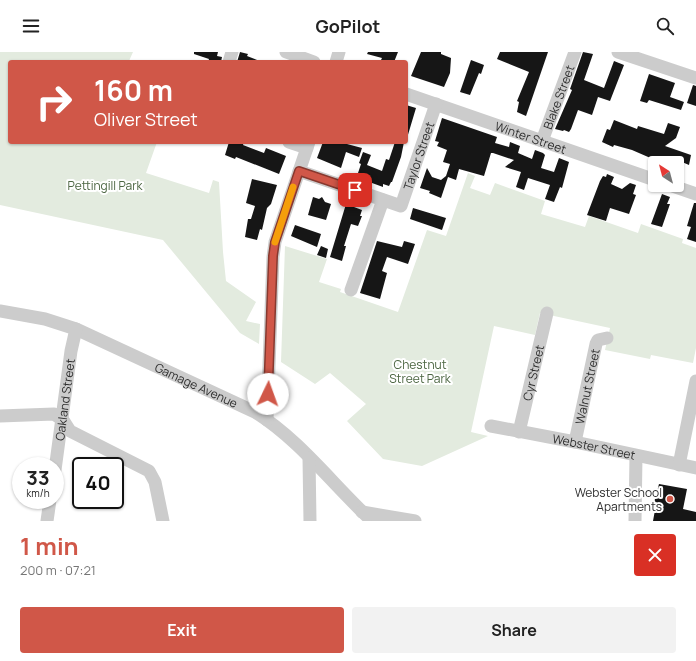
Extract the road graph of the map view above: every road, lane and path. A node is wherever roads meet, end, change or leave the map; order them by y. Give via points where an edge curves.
1 (286, 52) edge
2 (575, 52) edge
3 (618, 52) edge
4 (308, 60) edge
5 (696, 78) edge
6 (408, 95) edge
7 (436, 104) junction
8 (542, 141) junction
9 (308, 145) edge
10 (299, 171) junction
11 (648, 178) edge
12 (684, 190) edge
13 (696, 194) edge
14 (383, 200) junction
15 (351, 290) dead end
16 (0, 311) edge
17 (547, 313) dead end
18 (76, 328) junction
19 (607, 338) dead end
20 (696, 381) edge
21 (0, 416) edge
22 (62, 420) junction
23 (267, 420) junction
24 (491, 426) dead end
25 (519, 432) junction
26 (575, 442) junction
27 (636, 456) junction
28 (57, 457) edge
29 (309, 458) junction
30 (679, 465) junction
31 (696, 468) edge
32 (49, 509) edge
33 (367, 517) edge
34 (47, 521) edge
35 (163, 521) edge
36 (310, 521) edge
37 (415, 521) edge
38 (635, 521) edge

1 - 4 street
2 - 8 street, Blake Street
3 - 5 street
6 - 7 street, Winter Street
7 - 8 street, Winter Street
7 - 14 street, Taylor Street via 401,206
8 - 11 street, Winter Street
9 - 10 street
10 - 14 street
10 - 23 street via 275,242 273,256
12 - 13 street
14 - 15 street
16 - 18 street, Gamage Avenue via 45,319
17 - 25 street, Cyr Street
18 - 22 street, Oakland Street
18 - 23 street, Gamage Avenue
19 - 26 street, Walnut Street via 598,340 596,344
20 - 30 street
21 - 22 street via 54,414
22 - 28 street, Oakland Street
22 - 35 street via 70,431 150,471
23 - 29 street, Gamage Avenue via 280,429
24 - 25 street, Webster Street
25 - 26 street, Webster Street
26 - 27 street, Webster Street
27 - 30 street, Webster Street
27 - 38 street
29 - 33 street, Gamage Avenue
29 - 36 street
30 - 31 street, Webster Street
32 - 34 street
33 - 37 street

